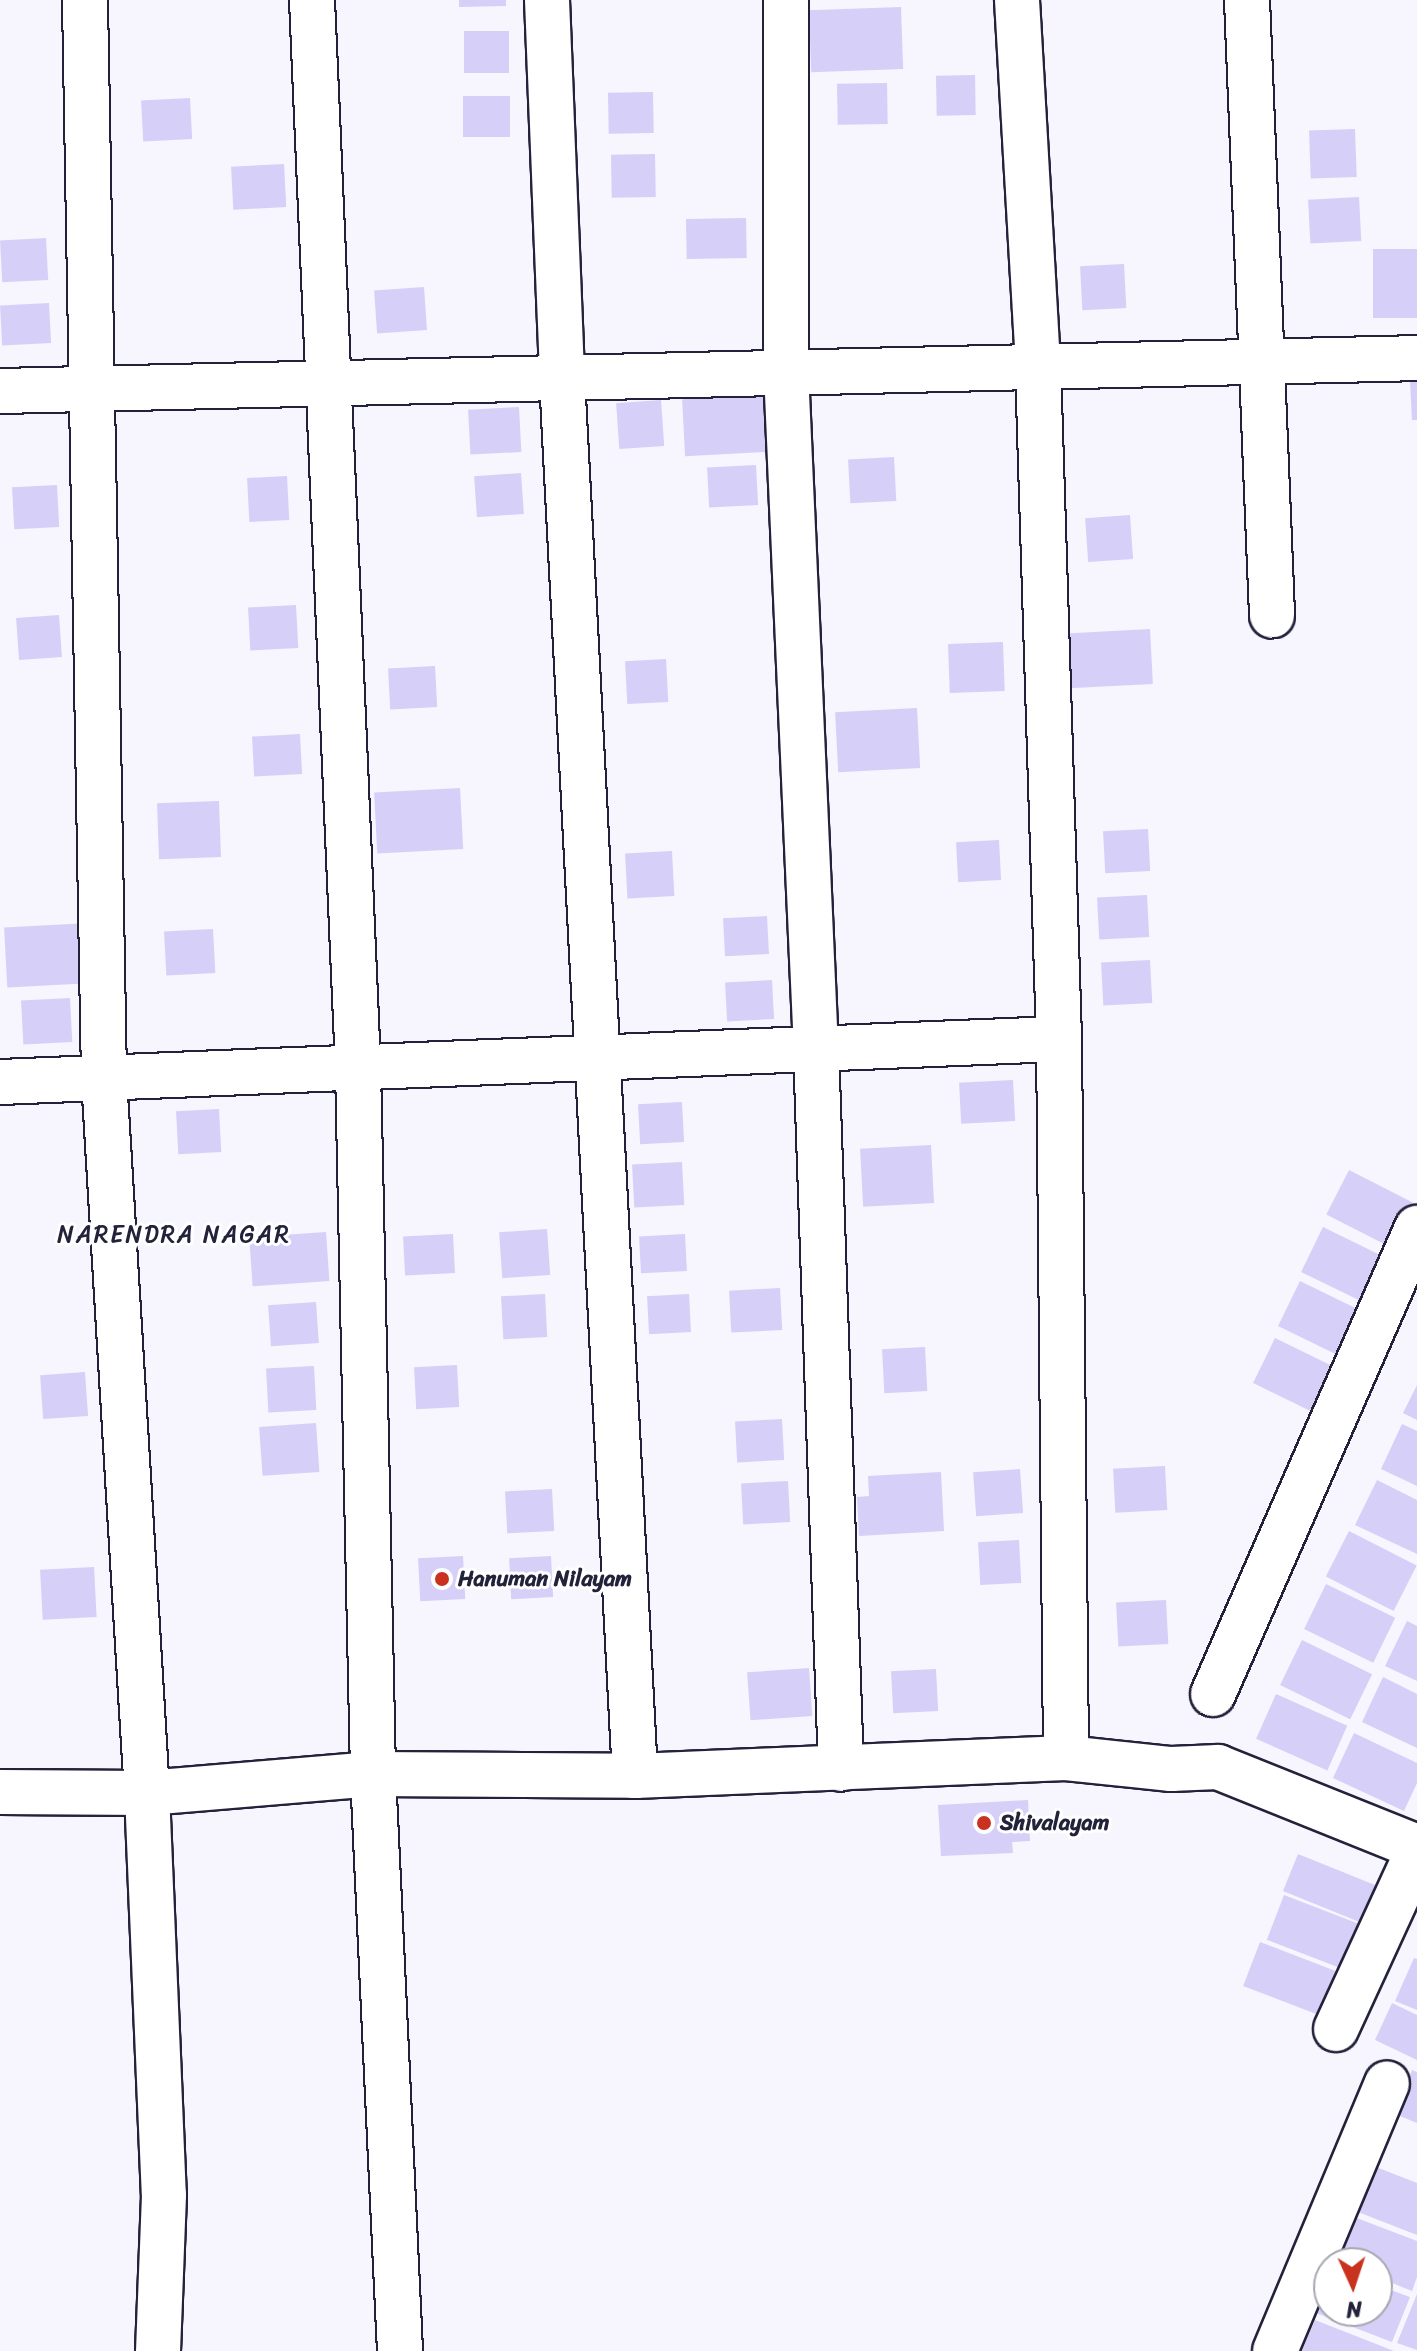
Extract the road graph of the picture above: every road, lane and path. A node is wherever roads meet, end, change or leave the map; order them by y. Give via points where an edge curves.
1 (85, 0) edge
2 (312, 0) edge
3 (547, 0) edge
4 (786, 0) edge
5 (1017, 0) edge
6 (1247, 0) edge
7 (1417, 358) edge
8 (1262, 361) junction
9 (1038, 367) junction
10 (786, 371) junction
11 (562, 378) junction
12 (328, 383) junction
13 (93, 389) junction
14 (0, 391) edge
15 (1272, 615) dead end
16 (1059, 1039) junction
17 (816, 1049) junction
18 (597, 1058) junction
19 (358, 1068) junction
20 (104, 1078) junction
21 (0, 1082) edge
22 (1417, 1228) edge
23 (1213, 1694) dead end
24 (1066, 1758) junction
25 (841, 1769) junction
26 (373, 1774) junction
27 (635, 1776) junction
28 (0, 1792) edge
29 (147, 1793) junction
30 (1417, 1850) edge
31 (1336, 2029) dead end
32 (1387, 2083) dead end
33 (158, 2351) edge
34 (400, 2351) edge
35 (1275, 2351) edge

1 - 13 street
2 - 12 street
3 - 11 street
4 - 10 street
5 - 9 street
6 - 8 street
7 - 8 street
8 - 9 street
8 - 15 street
9 - 10 street
9 - 16 street
10 - 11 street
10 - 17 street
11 - 12 street
11 - 18 street
12 - 13 street
12 - 19 street
13 - 14 street
13 - 20 street
16 - 17 street
16 - 24 street
17 - 18 street
17 - 25 street
18 - 19 street
18 - 27 street
19 - 20 street
19 - 26 street
20 - 21 street
20 - 29 street
22 - 23 street
24 - 25 street
24 - 30 street via 1171,1769 1218,1767
25 - 27 street
26 - 27 street
26 - 29 street
26 - 34 street
28 - 29 street
29 - 33 street via 164,2195
30 - 31 street
32 - 35 street

